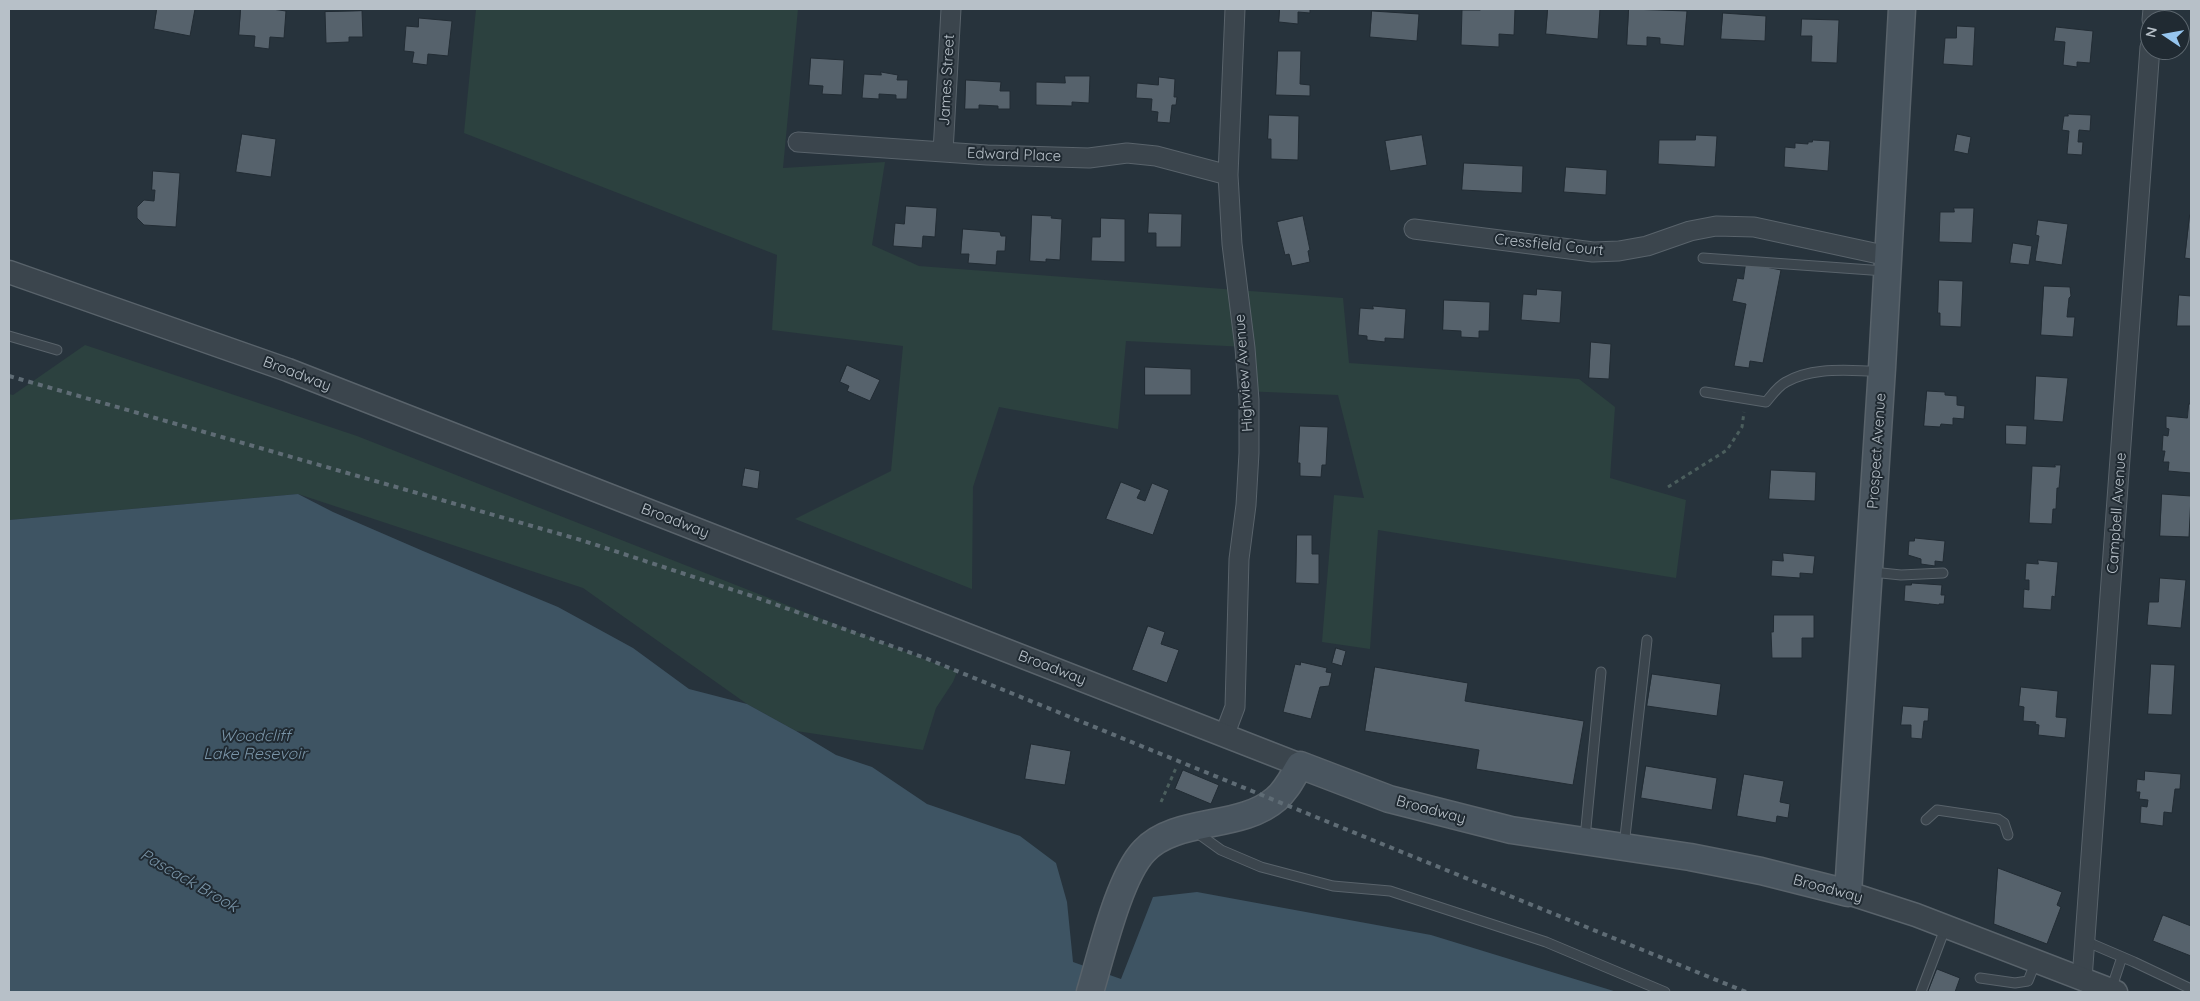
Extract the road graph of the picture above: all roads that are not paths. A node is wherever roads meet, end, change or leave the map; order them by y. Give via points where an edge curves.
1 (950, 9) edge
2 (1235, 9) edge
3 (1902, 9) edge
4 (2149, 60) edge
5 (798, 142) dead end
6 (943, 152) junction
7 (1228, 175) junction
8 (1414, 230) dead end
9 (1703, 258) dead end
10 (1888, 264) junction
11 (9, 272) edge
12 (9, 336) edge
13 (56, 350) dead end
14 (1882, 371) junction
15 (1705, 392) dead end
16 (1869, 572) junction
17 (1943, 573) dead end
18 (1647, 640) dead end
19 (1600, 672) dead end
20 (1224, 736) junction
21 (1300, 765) junction
22 (1926, 820) dead end
23 (1192, 829) junction
24 (2008, 835) dead end
25 (1585, 843) junction
26 (1624, 849) junction
27 (1848, 893) junction
28 (1946, 926) junction
29 (2085, 941) junction
30 (2122, 957) junction
31 (2036, 961) junction
32 (1980, 978) dead end
33 (2082, 979) junction
34 (1093, 981) edge
35 (2191, 989) edge
36 (2113, 991) edge
37 (1665, 992) edge
38 (1921, 992) edge

1 - 6 street, James Street
2 - 7 street, Highview Avenue
3 - 10 main road, Prospect Avenue
4 - 29 street, Campbell Avenue
5 - 6 street, Edward Place
6 - 7 street, Edward Place via 1089,158 1127,154 1156,156
7 - 20 street, Highview Avenue via 1232,244 1246,365 1249,453 1239,559 1235,707
8 - 10 street, Cressfield Court via 1593,252 1647,246 1716,226 1754,227
9 - 10 lane
10 - 14 main road, Prospect Avenue
11 - 20 street, Broadway via 288,370
12 - 13 lane
14 - 15 lane via 1819,372 1785,382 1766,402
14 - 16 main road, Prospect Avenue
16 - 17 lane
16 - 27 main road, Prospect Avenue
18 - 26 lane
19 - 25 lane
20 - 21 street, Broadway
21 - 23 main road via 1276,799 1260,809
21 - 25 main road, Broadway via 1389,799 1450,816
22 - 24 lane via 1937,810 1998,819 2004,822
23 - 34 main road via 1150,845 1132,867
23 - 37 lane via 1221,850 1261,867 1333,886 1390,891 1546,942
25 - 26 main road, Broadway
26 - 27 main road, Broadway via 1761,871
27 - 28 street, Broadway
28 - 31 street, Broadway
28 - 38 lane
29 - 30 lane
29 - 33 street, Campbell Avenue
30 - 35 lane
30 - 36 lane
31 - 32 lane via 2028,981 2015,983
31 - 33 street, Broadway
33 - 36 street, Broadway

